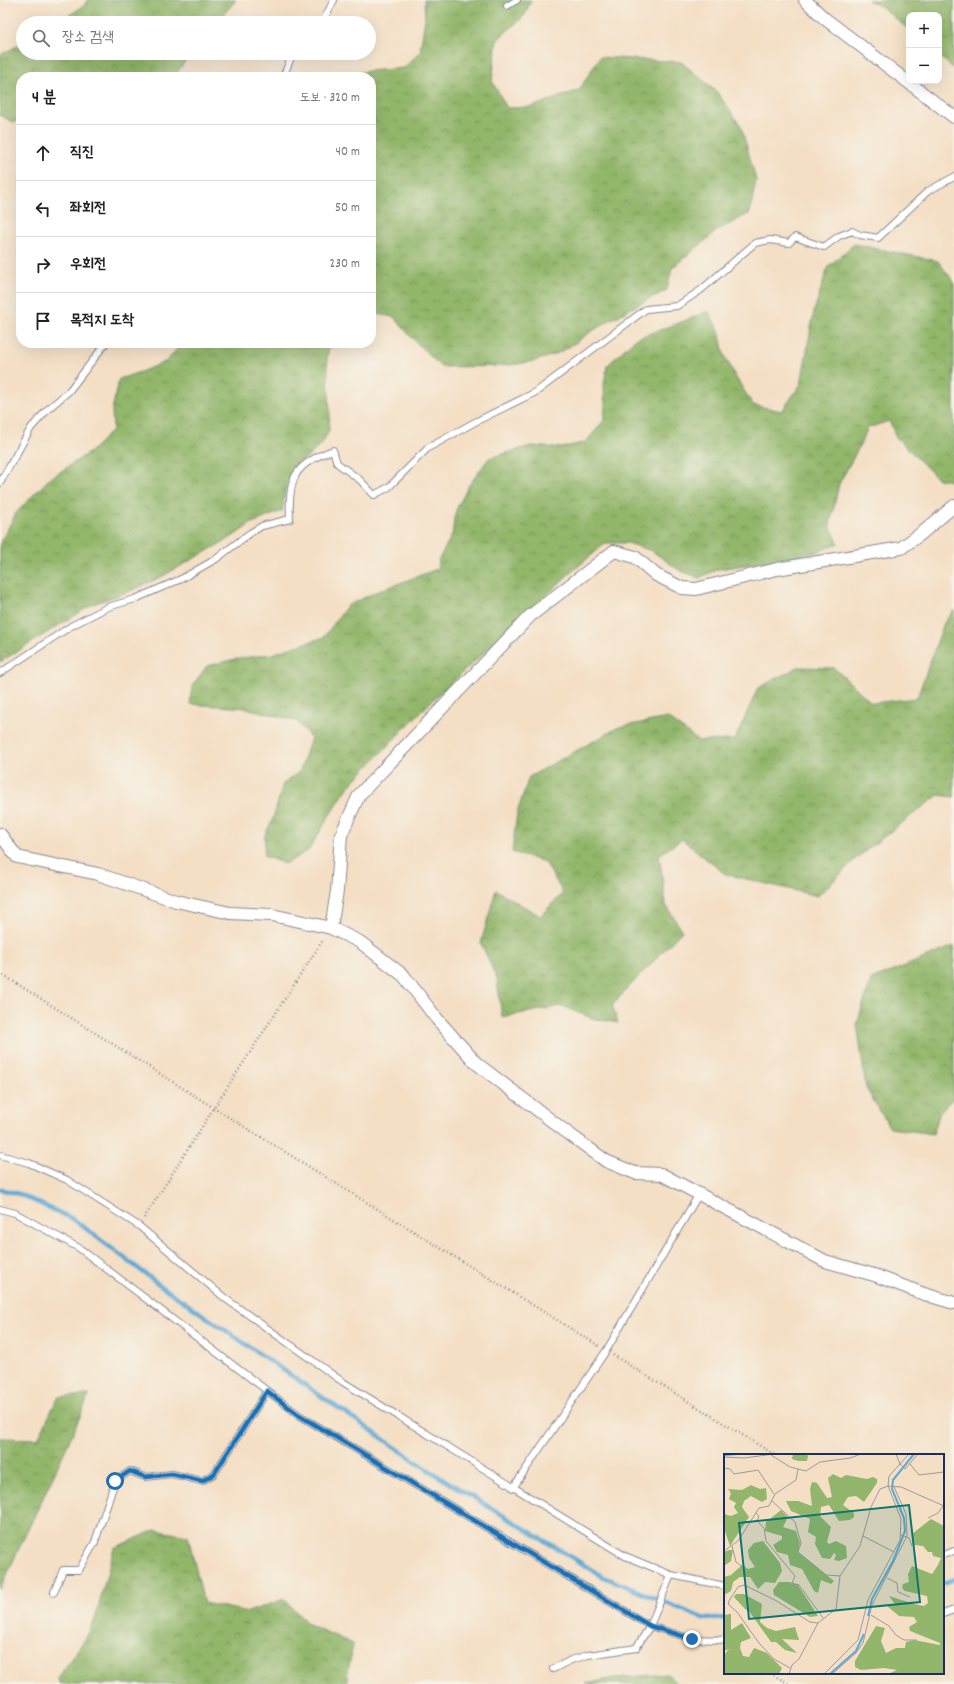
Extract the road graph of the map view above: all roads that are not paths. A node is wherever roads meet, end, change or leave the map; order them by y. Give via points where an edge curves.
1 (334, 0) edge
2 (517, 0) edge
3 (805, 0) edge
4 (507, 6) dead end
5 (326, 16) edge
6 (290, 60) edge
7 (285, 72) edge
8 (954, 117) edge
9 (954, 178) edge
10 (102, 348) edge
11 (0, 483) edge
12 (954, 506) edge
13 (0, 673) edge
14 (0, 834) edge
15 (331, 928) junction
16 (0, 1155) edge
17 (699, 1194) junction
18 (0, 1209) edge
19 (954, 1303) edge
20 (267, 1391) junction
21 (513, 1488) junction
22 (954, 1551) edge
23 (944, 1555) edge
24 (671, 1574) junction
25 (724, 1586) edge
26 (54, 1592) dead end
27 (954, 1610) edge
28 (944, 1614) edge
29 (650, 1626) junction
30 (724, 1640) edge
31 (553, 1669) dead end

1 - 5 lane
2 - 4 lane
3 - 8 street via 824,18
6 - 7 lane
9 - 13 lane via 928,191 878,238 852,231 839,236 824,248 795,237 789,243 770,240 755,244 701,290 677,306 646,309 536,392 428,448 389,486 374,495 337,462 334,450 317,456 297,471 292,481 290,518 262,526 216,559 181,579 136,599 108,607 71,626
10 - 11 lane via 70,391 48,408 31,428
12 - 15 street via 901,548 777,570 696,589 682,588 656,575 635,557 614,551 530,616 359,795 341,835 337,891
14 - 15 street via 17,857 98,874 176,902 230,913 272,915
15 - 17 street via 360,942 404,976 476,1063 606,1161 635,1173 661,1174
16 - 21 lane via 29,1163 67,1180 140,1226 226,1298 343,1382
17 - 19 street via 825,1261
17 - 21 lane via 606,1351
18 - 20 lane via 15,1213 79,1248
20 - 26 lane via 214,1474 202,1481 172,1474 145,1477 130,1471 115,1481 95,1542 79,1570 63,1570
20 - 29 lane via 299,1415
21 - 24 lane via 625,1556
22 - 23 lane
24 - 25 lane
24 - 29 lane
27 - 28 lane
29 - 30 lane via 692,1639
29 - 31 lane via 636,1648 588,1655

